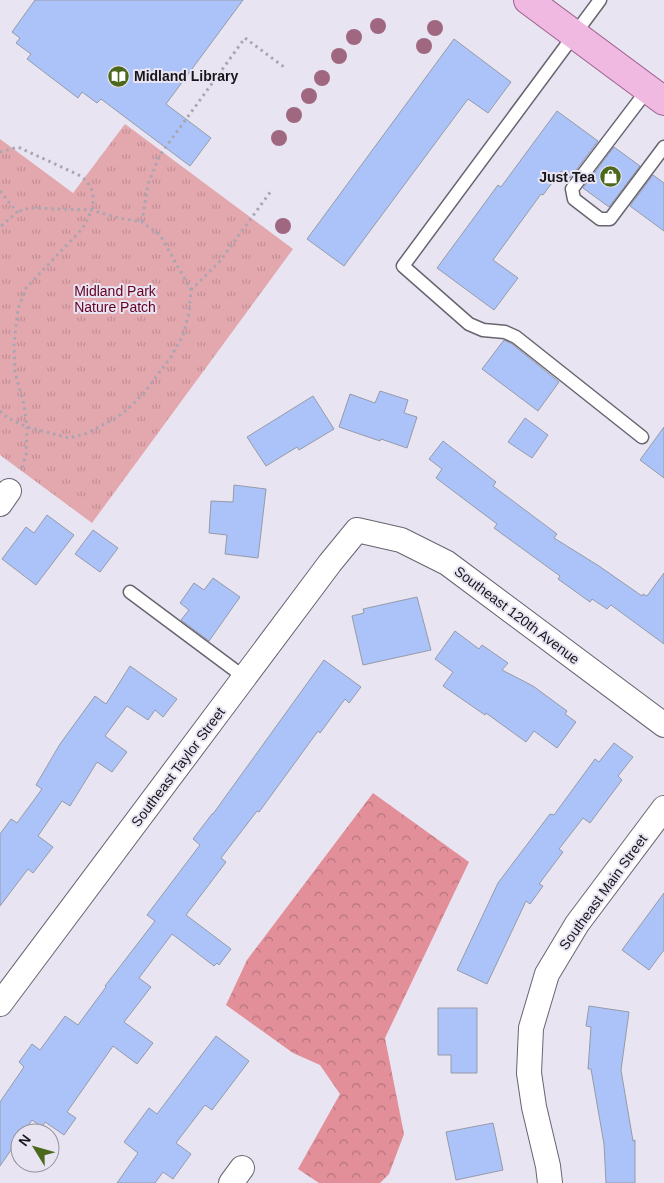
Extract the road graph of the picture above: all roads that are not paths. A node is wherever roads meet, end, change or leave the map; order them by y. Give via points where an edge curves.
1 (528, 0) edge
2 (600, 0) edge
3 (574, 35) junction
4 (656, 95) edge
5 (664, 147) edge
6 (642, 437) dead end
7 (357, 530) joint
8 (130, 592) dead end
9 (244, 677) junction
10 (664, 725) edge
11 (664, 808) edge
12 (0, 1004) edge
13 (550, 1183) edge

1 - 3 main road
2 - 3 lane
3 - 4 main road
3 - 6 lane via 403,266 468,324 516,337
4 - 5 lane via 572,189 574,199 600,219 610,219
7 - 9 street, Southeast Taylor Street
7 - 10 street, Southeast 120th Avenue via 402,540 447,563
8 - 9 lane
9 - 12 street, Southeast Taylor Street
11 - 13 street, Southeast Main Street via 576,924 547,974 531,1028 529,1073

